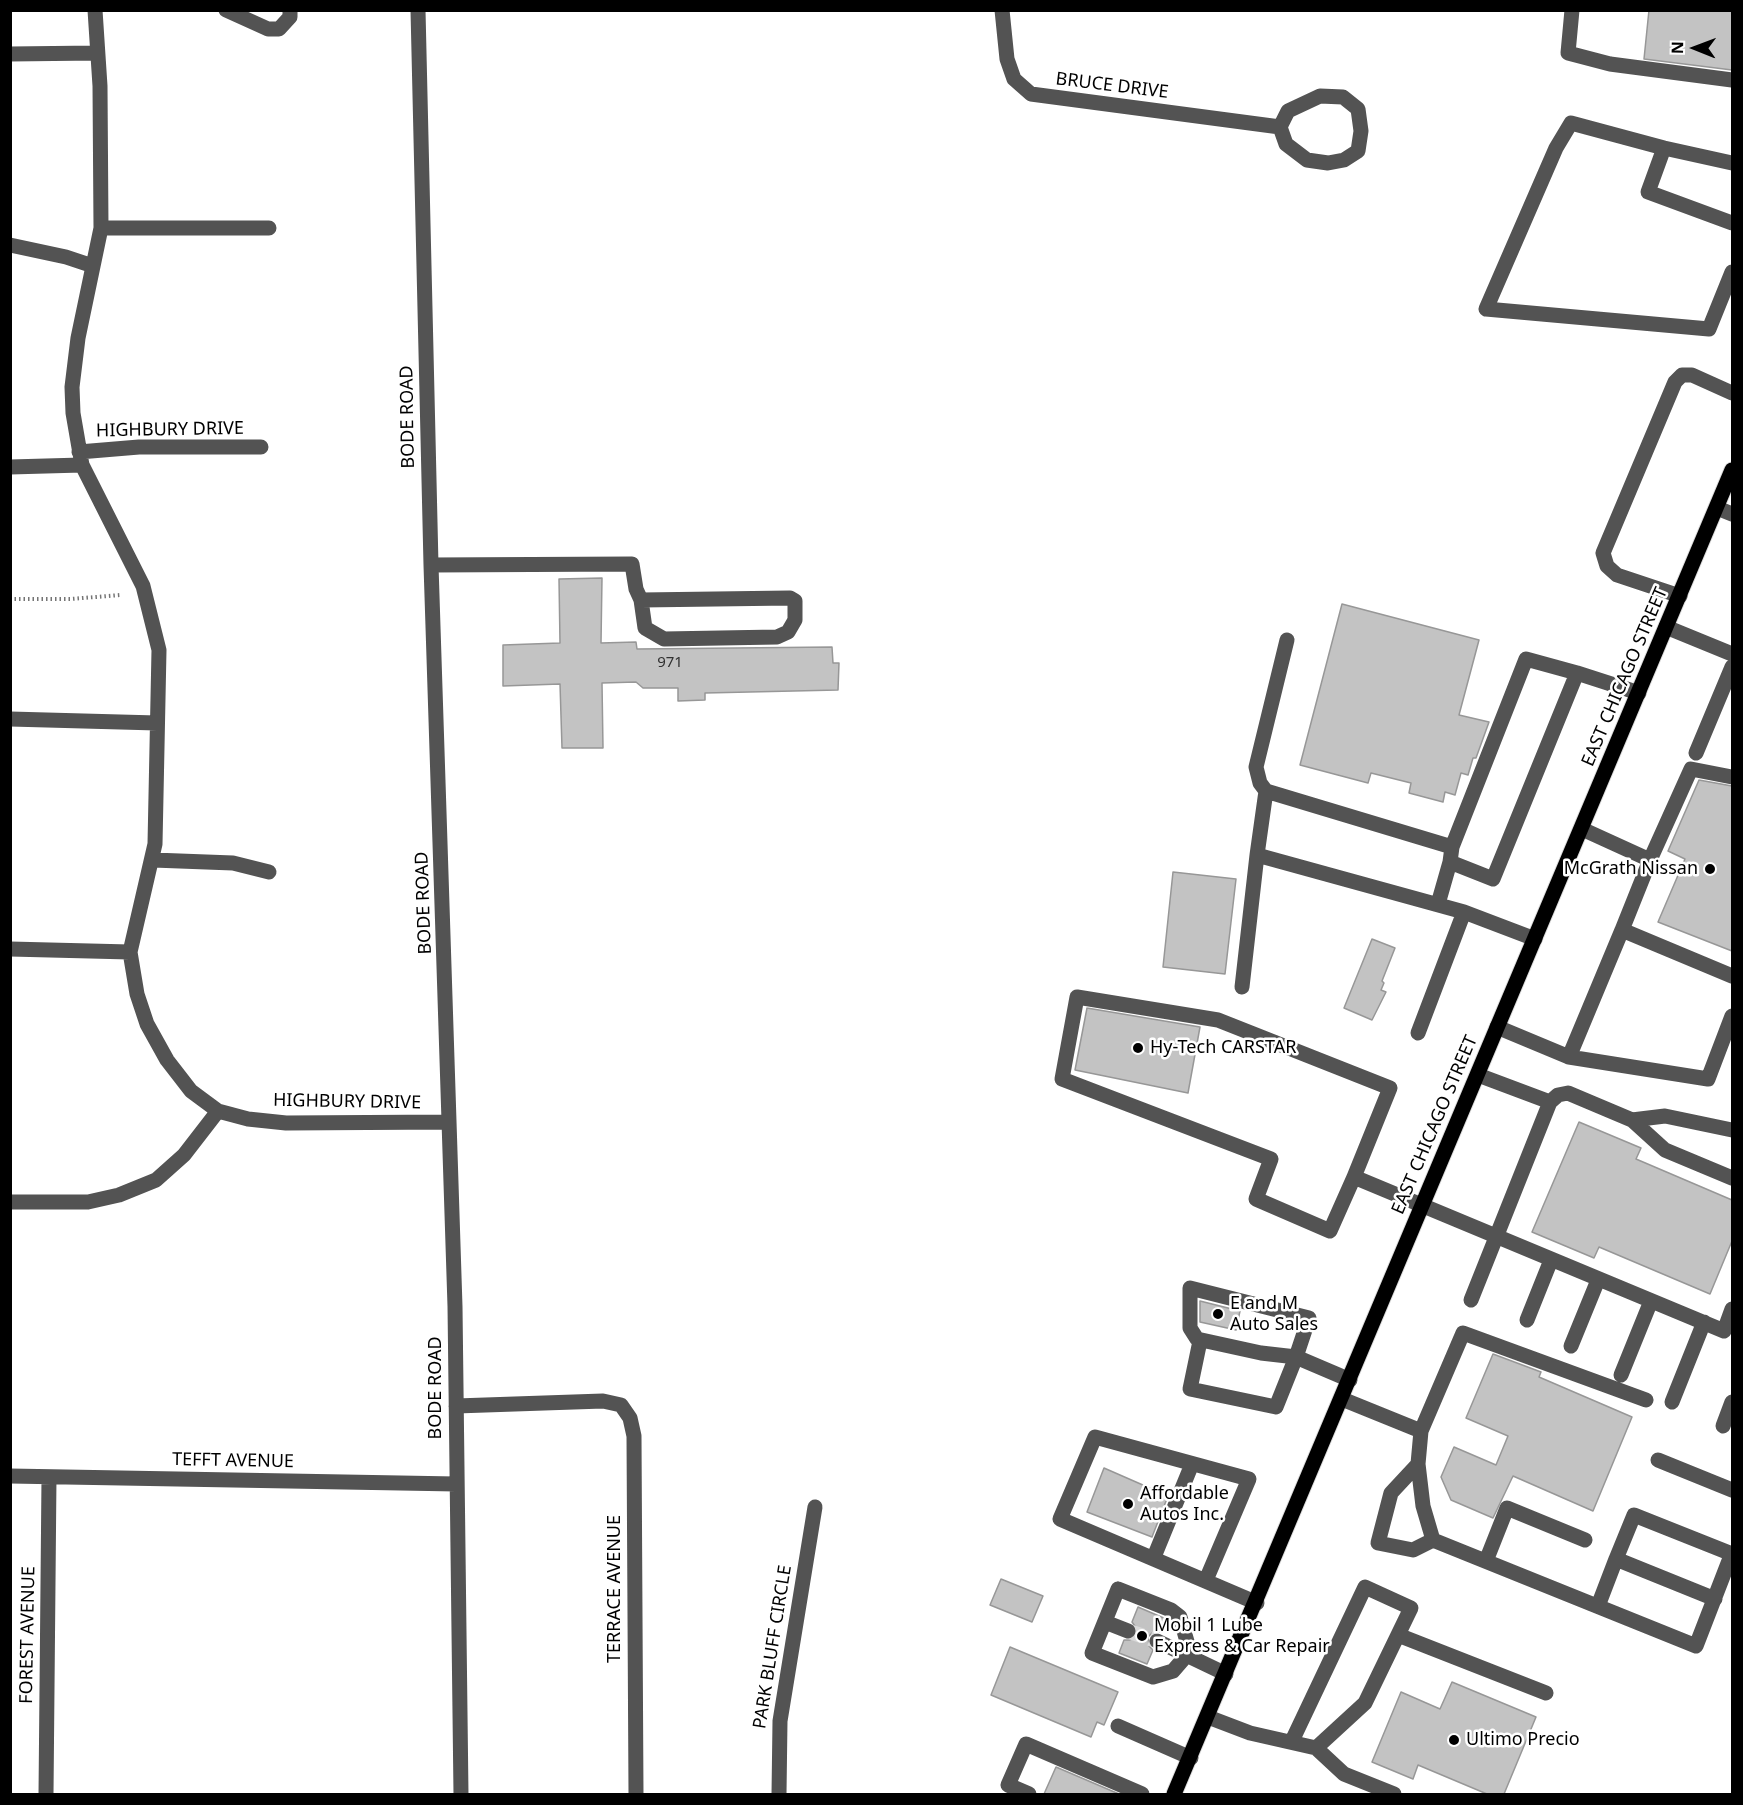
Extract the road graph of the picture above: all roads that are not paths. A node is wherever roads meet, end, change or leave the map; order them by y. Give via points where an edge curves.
1 (95, 10) edge
2 (226, 10) edge
3 (290, 10) edge
4 (418, 10) edge
5 (1002, 10) edge
6 (1572, 10) edge
7 (97, 53) junction
8 (10, 54) edge
9 (1732, 80) edge
10 (1280, 127) junction
11 (1665, 148) junction
12 (1732, 163) edge
13 (1732, 224) edge
14 (100, 228) junction
15 (269, 228) dead end
16 (10, 245) edge
17 (93, 266) junction
18 (1732, 272) edge
19 (1732, 393) edge
20 (261, 447) dead end
21 (81, 458) junction
22 (10, 467) edge
23 (1732, 470) edge
24 (1717, 508) junction
25 (1732, 514) edge
26 (431, 565) junction
27 (1680, 596) junction
28 (641, 600) junction
29 (1666, 627) junction
30 (1287, 640) dead end
31 (1732, 654) edge
32 (1732, 667) edge
33 (1577, 673) junction
34 (1640, 693) junction
35 (10, 719) edge
36 (157, 723) junction
37 (1696, 753) dead end
38 (1732, 777) edge
39 (1266, 791) junction
40 (1582, 830) junction
41 (1257, 855) junction
42 (1451, 855) junction
43 (153, 860) junction
44 (1650, 860) junction
45 (269, 872) dead end
46 (1438, 904) junction
47 (1464, 912) junction
48 (1622, 930) junction
49 (1536, 939) junction
50 (10, 949) edge
51 (130, 952) junction
52 (1732, 976) edge
53 (1242, 987) dead end
54 (1732, 1016) edge
55 (1497, 1027) junction
56 (1418, 1033) dead end
57 (1569, 1057) junction
58 (1478, 1075) junction
59 (1550, 1102) junction
60 (218, 1111) junction
61 (1632, 1120) junction
62 (448, 1122) junction
63 (1732, 1130) edge
64 (1354, 1177) junction
65 (1732, 1178) edge
66 (10, 1202) edge
67 (1423, 1204) junction
68 (1496, 1238) junction
69 (1551, 1260) junction
70 (1598, 1280) junction
71 (1471, 1300) dead end
72 (1651, 1301) junction
73 (1732, 1309) edge
74 (1527, 1320) dead end
75 (1704, 1323) junction
76 (1728, 1332) edge
77 (1200, 1341) junction
78 (1571, 1346) dead end
79 (1296, 1358) junction
80 (1621, 1375) dead end
81 (1350, 1380) junction
82 (1342, 1399) junction
83 (1646, 1400) dead end
84 (1672, 1402) dead end
85 (1732, 1402) edge
86 (456, 1406) junction
87 (1723, 1426) dead end
88 (1421, 1431) junction
89 (1658, 1460) dead end
90 (1192, 1464) junction
91 (1418, 1464) junction
92 (10, 1476) edge
93 (49, 1477) junction
94 (456, 1484) junction
95 (1732, 1490) edge
96 (815, 1507) dead end
97 (1433, 1540) junction
98 (1585, 1540) dead end
99 (1732, 1554) edge
100 (1154, 1557) junction
101 (1616, 1559) junction
102 (1486, 1561) junction
103 (1206, 1580) junction
104 (1715, 1599) junction
105 (1257, 1603) junction
106 (1598, 1606) junction
107 (1105, 1622) junction
108 (1128, 1631) tunnel mouth
109 (1398, 1635) junction
110 (1157, 1641) tunnel mouth
111 (1186, 1656) junction
112 (1226, 1674) junction
113 (1546, 1693) dead end
114 (1208, 1717) junction
115 (1118, 1726) dead end
116 (1292, 1741) junction
117 (1317, 1748) junction
118 (1191, 1758) junction
119 (46, 1794) edge
120 (461, 1794) edge
121 (636, 1794) edge
122 (779, 1794) edge
123 (1029, 1794) edge
124 (1142, 1794) edge
125 (1174, 1794) edge
126 (1394, 1794) edge

1 - 7 street, HIGHBURY DRIVE
2 - 3 street via 268,29 279,29 290,17
4 - 26 street, BODE ROAD
5 - 10 street, BRUCE DRIVE via 1006,59 1014,79 1031,94
6 - 9 street via 1568,52 1610,64
7 - 8 street
7 - 14 street, HIGHBURY DRIVE
10 - 10 street via 1288,111 1299,104 1331,96 1343,97 1358,109 1362,131 1358,151 1344,160 1328,163 1307,160 1286,144
11 - 12 street
11 - 13 street via 1648,192
11 - 18 street via 1571,123 1556,148 1485,309 1709,329
14 - 15 street
14 - 17 street, HIGHBURY DRIVE
16 - 17 street via 66,256
17 - 21 street, HIGHBURY DRIVE via 73,364 73,413
19 - 27 street via 1692,375 1682,375 1675,382 1603,554 1606,566 1617,575
20 - 21 street, HIGHBURY DRIVE via 139,447
21 - 22 street, HIGHBURY DRIVE
21 - 36 street, HIGHBURY DRIVE via 143,586 159,650
23 - 24 main road, EAST CHICAGO STREET
24 - 25 street
24 - 27 main road, EAST CHICAGO STREET
26 - 28 street via 633,564
26 - 62 street, BODE ROAD
27 - 29 main road, EAST CHICAGO STREET
28 - 28 street via 790,598 795,601 795,620 788,632 777,637 664,639 645,628
29 - 31 street
29 - 34 main road, EAST CHICAGO STREET
30 - 39 street via 1256,766
32 - 37 street
33 - 34 street
33 - 42 street via 1526,659
33 - 42 street via 1493,879
34 - 40 main road, EAST CHICAGO STREET
35 - 36 street
36 - 43 street, HIGHBURY DRIVE
38 - 44 street via 1691,769
39 - 41 street
39 - 42 street
40 - 44 street
40 - 49 main road, EAST CHICAGO STREET
41 - 46 street
41 - 53 street
42 - 46 street
43 - 45 street via 233,863
43 - 51 street, HIGHBURY DRIVE
44 - 48 street
46 - 47 street
47 - 49 street
47 - 56 street
48 - 52 street
48 - 57 street
49 - 55 main road, EAST CHICAGO STREET
50 - 51 street
51 - 60 street, HIGHBURY DRIVE via 137,994 157,1042 191,1091
54 - 57 street via 1708,1079
55 - 57 street
55 - 58 main road, EAST CHICAGO STREET
58 - 59 street
58 - 67 main road, EAST CHICAGO STREET
59 - 61 street via 1568,1093
59 - 68 street
60 - 62 street, HIGHBURY DRIVE via 286,1123
60 - 66 street via 184,1155 156,1180 88,1202
61 - 63 street via 1665,1116
61 - 65 street via 1665,1150
62 - 86 street, BODE ROAD
64 - 64 street via 1390,1088 1218,1020 1077,997 1062,1079 1271,1159 1256,1199 1330,1231
64 - 67 street
67 - 68 street
67 - 81 main road, EAST CHICAGO STREET
68 - 69 street
68 - 71 street
69 - 70 street
69 - 74 street
70 - 72 street
70 - 78 street
72 - 75 street
72 - 80 street
73 - 76 street
75 - 76 street
75 - 84 street
77 - 79 street
77 - 79 street via 1190,1389 1276,1407
77 - 79 street via 1190,1330 1190,1288 1309,1318
79 - 81 street
81 - 82 main road, EAST CHICAGO STREET
82 - 88 street
82 - 105 main road, EAST CHICAGO STREET
83 - 88 street via 1463,1333
85 - 87 street
86 - 94 street, BODE ROAD
86 - 121 street, TERRACE AVENUE via 615,1402 625,1408 633,1423
88 - 91 street
89 - 95 street
90 - 100 street
90 - 100 street via 1095,1437 1060,1519
90 - 103 street via 1249,1479
91 - 97 street via 1423,1506
91 - 97 street via 1391,1493 1378,1543 1413,1550
92 - 93 street, TEFFT AVENUE
93 - 94 street, TEFFT AVENUE
93 - 119 street, FOREST AVENUE
94 - 120 street, BODE ROAD
96 - 122 street, PARK BLUFF CIRCLE via 780,1720
97 - 102 street
98 - 102 street via 1507,1508
99 - 101 street via 1634,1515
99 - 104 street
100 - 103 street
101 - 104 street
101 - 106 street
102 - 106 street
103 - 105 street
104 - 106 street via 1696,1646
105 - 112 main road, EAST CHICAGO STREET
107 - 108 street
107 - 111 street via 1092,1653 1153,1677 1173,1671
107 - 111 street via 1118,1589 1171,1610 1184,1627
109 - 113 street
109 - 116 street via 1411,1608 1365,1587
109 - 117 street via 1365,1703
110 - 111 street
111 - 112 street
112 - 114 main road, EAST CHICAGO STREET
114 - 116 street via 1250,1733
114 - 118 main road, EAST CHICAGO STREET
115 - 118 street
116 - 117 street
117 - 126 street via 1344,1774
118 - 125 main road, EAST CHICAGO STREET
123 - 124 street via 1008,1785 1026,1744

